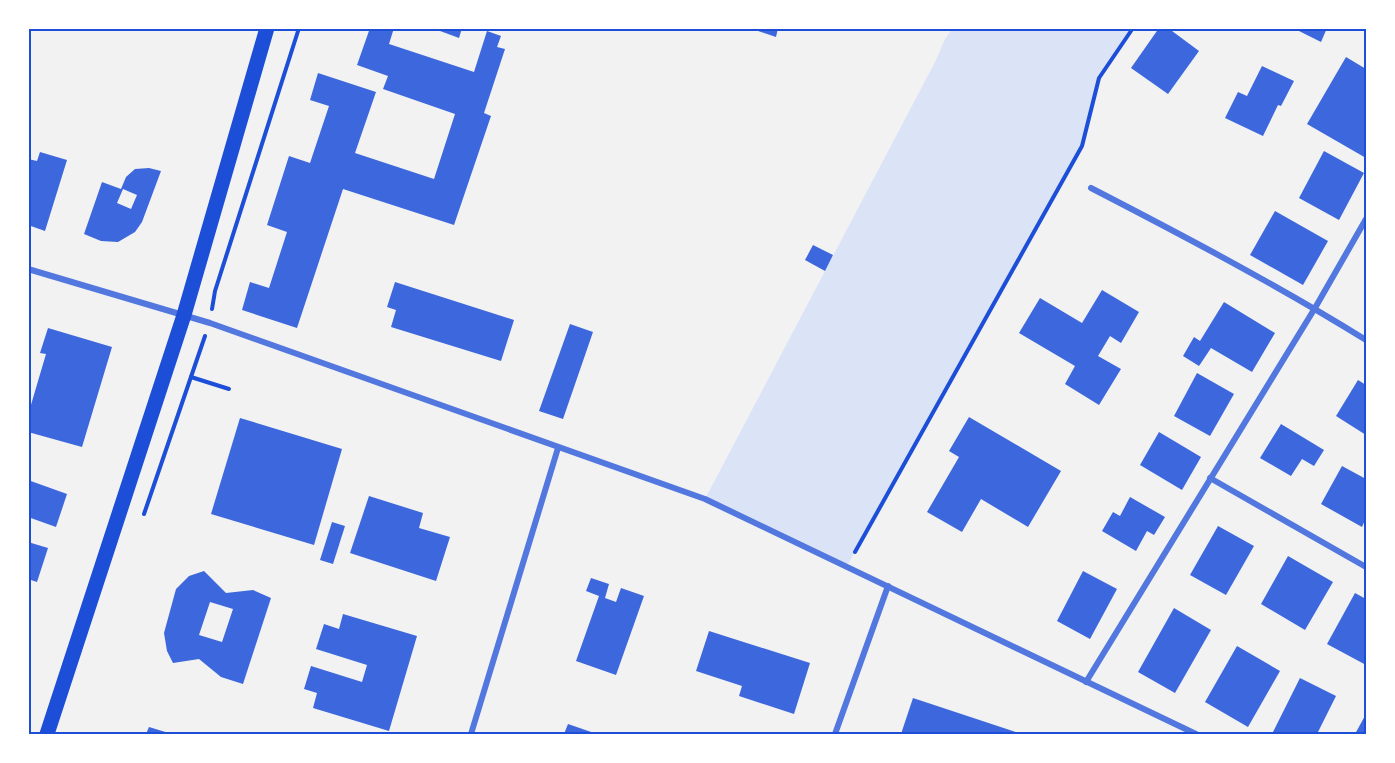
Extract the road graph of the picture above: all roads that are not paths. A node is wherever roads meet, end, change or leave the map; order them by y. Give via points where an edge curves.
1 (267, 28) edge
2 (1090, 188) dead end
3 (1366, 219) edge
4 (28, 269) edge
5 (1315, 308) junction
6 (184, 315) junction
7 (1366, 340) edge
8 (558, 448) junction
9 (1210, 478) junction
10 (1366, 567) edge
11 (888, 586) junction
12 (1086, 682) junction
13 (47, 735) edge
14 (471, 735) edge
15 (835, 735) edge
16 (1196, 735) edge

1 - 6 main road
2 - 5 street
3 - 5 street
4 - 6 street
5 - 7 street
5 - 9 street
6 - 8 street
6 - 13 main road
8 - 11 street via 705,499
8 - 14 street
9 - 10 street
9 - 12 street
11 - 12 street
11 - 15 street
12 - 16 street

